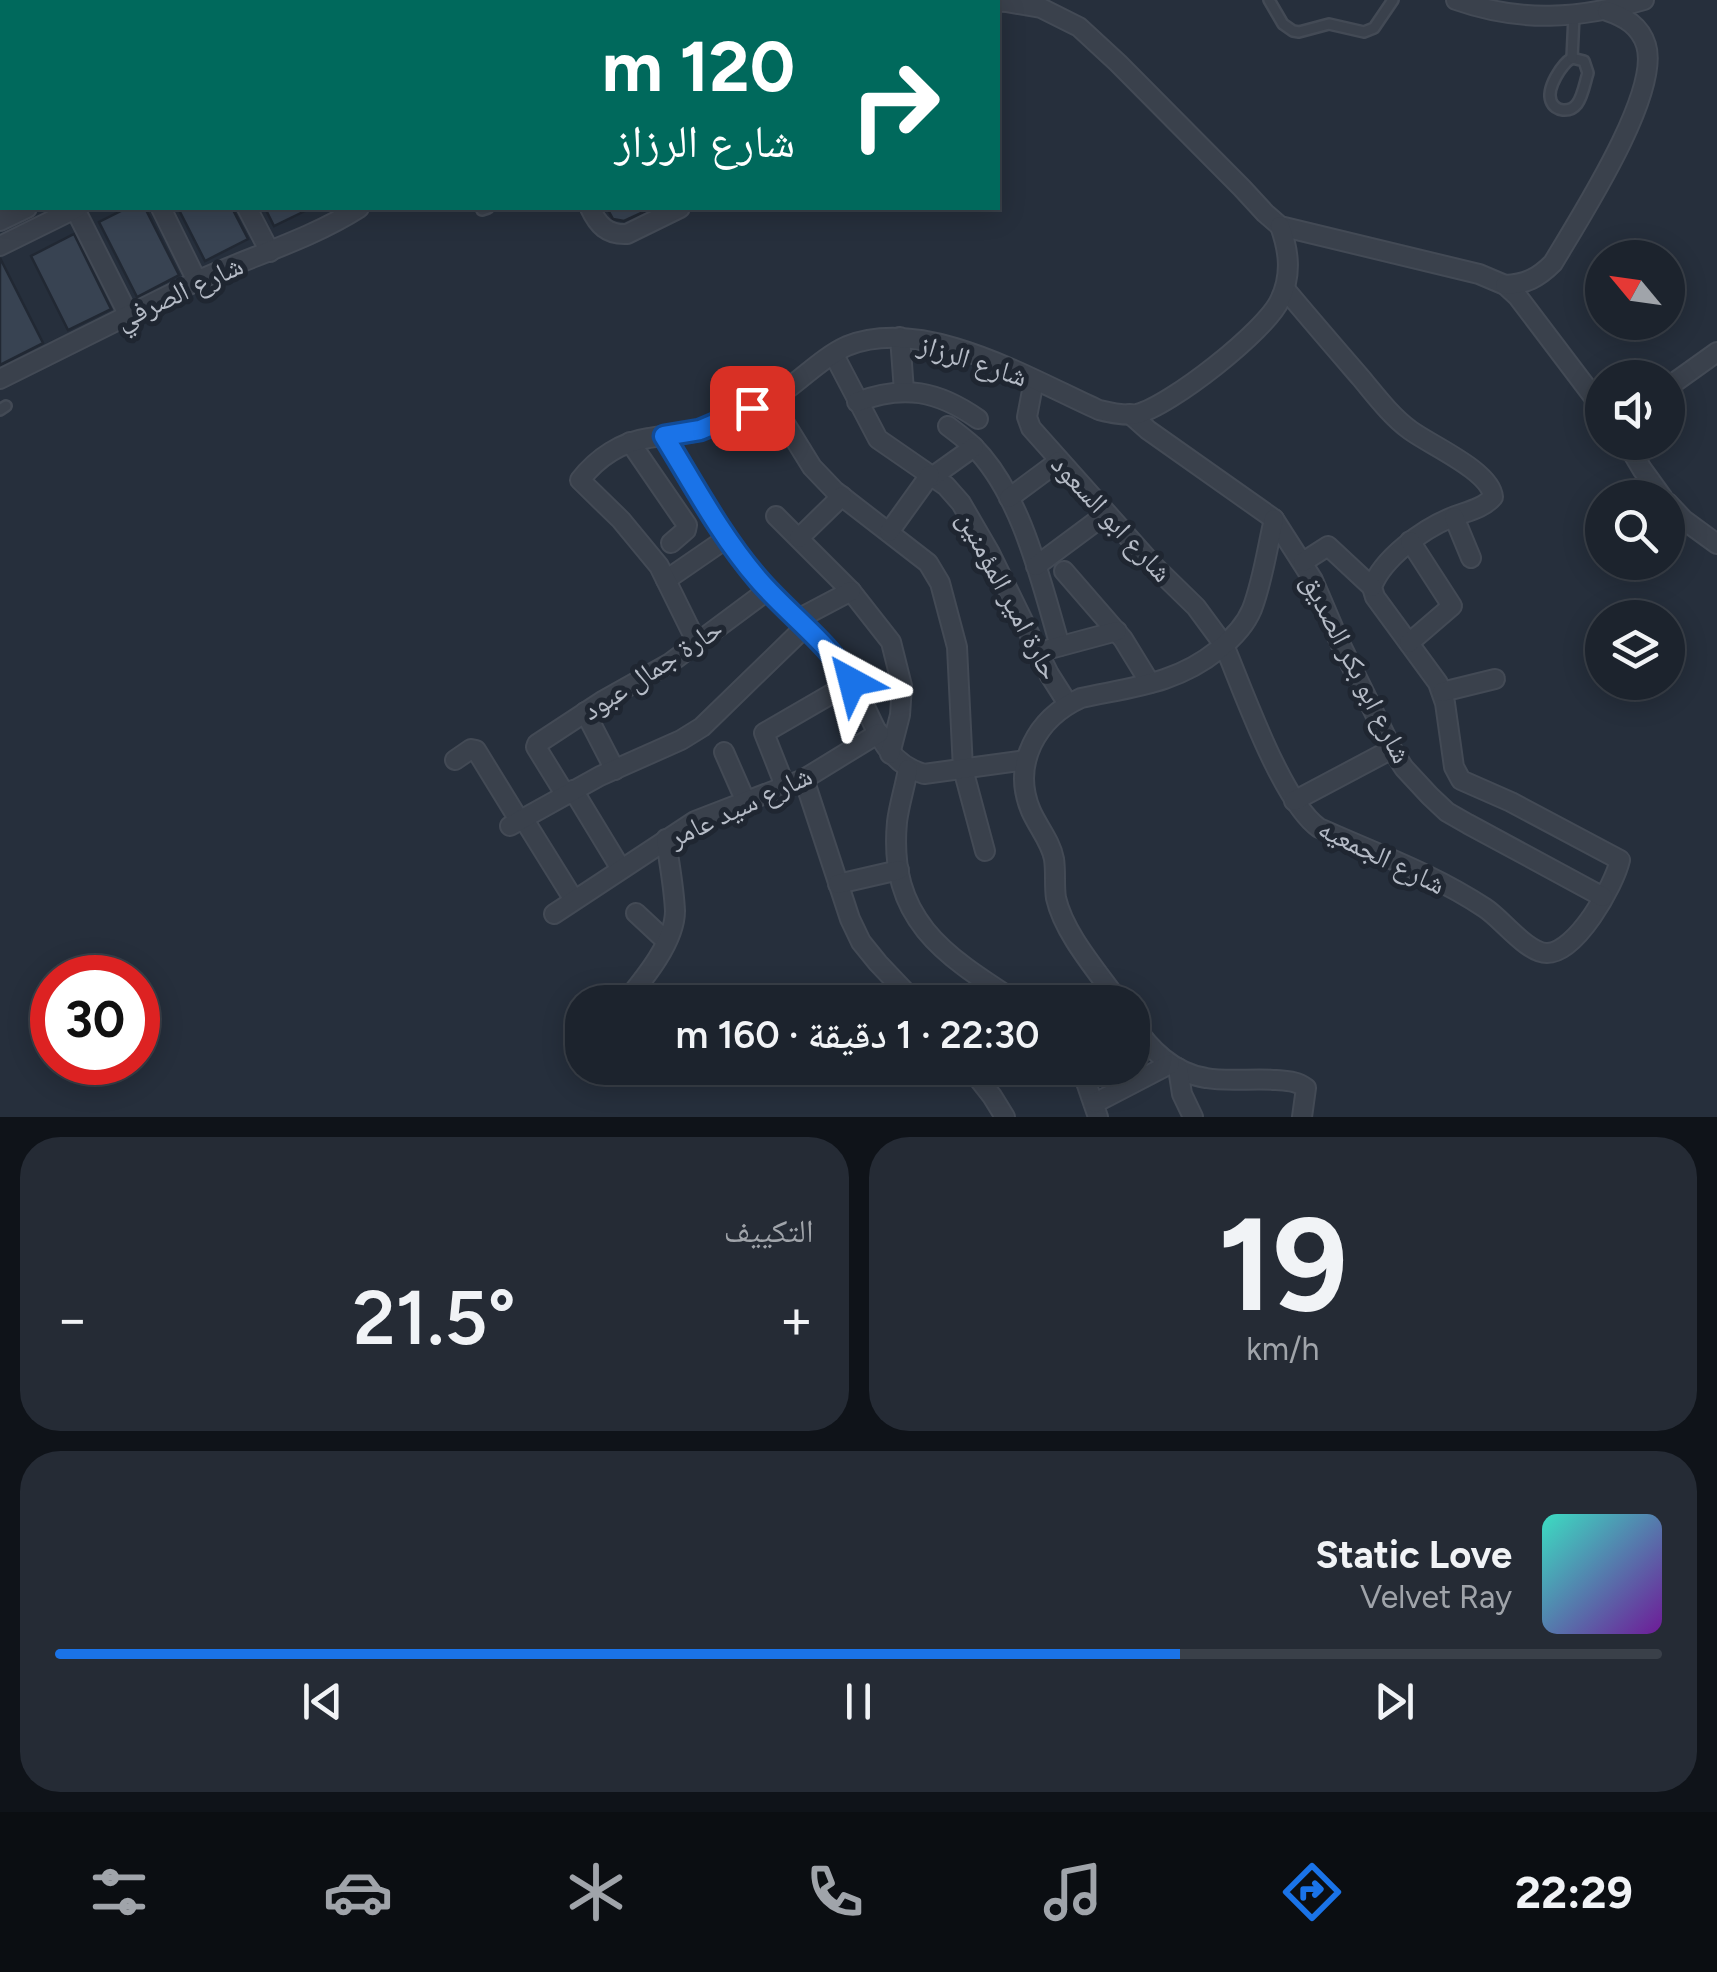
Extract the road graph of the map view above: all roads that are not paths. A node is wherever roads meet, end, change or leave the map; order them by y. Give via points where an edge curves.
1 (1269, 0) edge
2 (1393, 0) edge
3 (1456, 0) edge
4 (1644, 0) edge
5 (1000, 2) edge
6 (1541, 8) edge
7 (1607, 11) junction
8 (1574, 16) junction
9 (1572, 58) junction
10 (23, 210) edge
11 (71, 210) edge
12 (77, 210) edge
13 (162, 210) edge
14 (248, 210) edge
15 (591, 210) edge
16 (676, 210) edge
17 (347, 211) edge
18 (0, 221) edge
19 (1280, 226) junction
20 (2, 240) edge
21 (270, 252) junction
22 (198, 281) junction
23 (1504, 284) junction
24 (1285, 288) junction
25 (128, 314) junction
26 (900, 338) junction
27 (1717, 352) edge
28 (834, 355) junction
29 (1685, 375) edge
30 (0, 379) edge
31 (1034, 380) junction
32 (1585, 386) edge
33 (904, 391) junction
34 (770, 399) junction
35 (857, 402) junction
36 (1130, 414) junction
37 (978, 419) dead end
38 (948, 426) dead end
39 (664, 436) junction
40 (630, 442) junction
41 (974, 447) junction
42 (1059, 461) junction
43 (931, 476) junction
44 (842, 496) junction
45 (1009, 498) junction
46 (1106, 514) junction
47 (776, 516) dead end
48 (1454, 516) junction
49 (1274, 518) junction
50 (1685, 521) edge
51 (890, 532) junction
52 (727, 538) junction
53 (800, 538) junction
54 (1410, 541) junction
55 (671, 543) dead end
56 (1717, 544) edge
57 (1471, 558) dead end
58 (1303, 562) junction
59 (1036, 566) junction
60 (1064, 571) dead end
61 (666, 580) junction
62 (1372, 588) junction
63 (768, 590) junction
64 (851, 591) junction
65 (802, 622) junction
66 (1117, 632) junction
67 (697, 643) junction
68 (1409, 643) junction
69 (1224, 645) junction
70 (1060, 646) junction
71 (1037, 652) junction
72 (1496, 679) dead end
73 (852, 682) junction
74 (1150, 683) junction
75 (1442, 692) junction
76 (1068, 704) junction
77 (585, 712) junction
78 (879, 734) junction
79 (1392, 749) junction
80 (724, 752) dead end
81 (890, 754) junction
82 (455, 760) dead end
83 (1026, 760) junction
84 (963, 769) junction
85 (615, 770) junction
86 (908, 770) junction
87 (804, 779) junction
88 (785, 786) junction
89 (569, 792) junction
90 (1294, 800) junction
91 (746, 802) junction
92 (517, 821) junction
93 (666, 839) junction
94 (985, 851) dead end
95 (621, 868) junction
96 (899, 870) junction
97 (838, 884) junction
98 (1603, 897) junction
99 (574, 900) junction
100 (636, 913) dead end
101 (554, 914) dead end
102 (666, 941) junction
103 (638, 985) edge
104 (899, 985) edge
105 (993, 985) edge
106 (1107, 985) edge
107 (1150, 1047) edge
108 (1174, 1066) junction
109 (983, 1085) edge
110 (1087, 1085) edge
111 (1096, 1110) edge
112 (1005, 1117) edge
113 (1193, 1117) edge
114 (1302, 1117) edge

1 - 2 lane via 1293,31 1335,24 1364,32
3 - 6 street via 1498,12
4 - 7 street
5 - 19 street via 1042,8 1079,27
6 - 8 street
7 - 8 street
7 - 23 street via 1624,16 1646,45 1648,64 1634,115 1554,262 1523,284
8 - 9 lane
9 - 9 lane via 1550,92 1560,110 1579,102 1588,72 1584,61
10 - 18 street
11 - 20 street
12 - 25 street
13 - 22 street
14 - 21 street
15 - 16 street via 602,227 618,234
17 - 21 street, شارع الصرفي
19 - 23 street
19 - 24 street via 1288,257
21 - 22 street, شارع الصرفي
22 - 25 street, شارع الصرفي
23 - 32 street
24 - 36 street via 1275,310 1208,372 1180,394
24 - 48 street via 1386,408 1492,488 1488,504
25 - 30 street, شارع الصرفي
26 - 28 street, شارع الرزاز via 871,340
26 - 31 street, شارع الرزاز via 990,360
26 - 33 street
27 - 29 street
28 - 34 street, شارع الرزاز
28 - 35 street, حارة امير المؤمنين
31 - 36 street, شارع الرزاز via 1099,410
31 - 42 street, شارع ابو السعود via 1028,424
33 - 35 street
33 - 37 street via 931,394
34 - 39 street, شارع الرزاز via 700,430
34 - 44 street via 812,468
35 - 43 street, حارة امير المؤمنين via 878,439
36 - 49 street, شارع ابو بكر الصديق
38 - 41 street
39 - 40 street, شارع الرزاز
39 - 52 street
40 - 55 street via 687,525
40 - 61 street, شارع الرزاز via 580,480 621,520
41 - 43 street
41 - 45 street
42 - 45 street
42 - 46 street, شارع ابو السعود
43 - 51 street
43 - 71 street, حارة امير المؤمنين via 966,512
44 - 51 street
44 - 53 street
45 - 59 street
46 - 59 street
46 - 69 street, شارع ابو السعود via 1196,606
47 - 53 street
48 - 54 street
48 - 57 street
49 - 58 street, شارع ابو بكر الصديق
49 - 69 street via 1251,613
50 - 56 street
51 - 84 street via 928,563 940,583 958,647
52 - 61 street
52 - 63 street
53 - 64 street
54 - 62 street
54 - 68 street via 1452,606
58 - 62 street via 1328,546
58 - 79 street, شارع ابو بكر الصديق
59 - 70 street
60 - 66 street
61 - 67 street
62 - 68 street
63 - 65 street
63 - 67 street, حارة جمال عبود
64 - 65 street
64 - 81 street via 891,642 898,662 900,715
65 - 73 street
65 - 85 street via 702,727
66 - 70 street
66 - 74 street
67 - 77 street, حارة جمال عبود
68 - 75 street
69 - 74 street via 1184,673
69 - 90 street, شارع الجمعيه
70 - 71 street
71 - 76 street, حارة امير المؤمنين
72 - 75 street
73 - 78 street
73 - 88 street via 764,733
74 - 76 street
75 - 98 street via 1456,775 1617,857 1620,864
76 - 83 street via 1041,727
77 - 85 street
77 - 89 street, حارة جمال عبود via 536,746
78 - 81 street
78 - 87 street, شارع سيد عامر
79 - 90 street
79 - 98 street, شارع ابو بكر الصديق via 1447,812
80 - 91 street
81 - 86 street
82 - 92 street via 474,749
83 - 84 street
83 - 106 street via 1024,785 1054,860 1060,910
84 - 86 street
84 - 94 street
85 - 89 street
86 - 96 street via 898,820
87 - 88 street, شارع سيد عامر
87 - 97 street
88 - 91 street, شارع سيد عامر
89 - 92 street
89 - 95 street
90 - 98 street, شارع الجمعيه via 1319,828 1472,900 1539,952 1568,945
91 - 93 street, شارع سيد عامر via 695,820
92 - 99 street
93 - 95 street, شارع سيد عامر
93 - 102 street via 675,916
95 - 99 street, شارع سيد عامر
96 - 97 street
96 - 105 street via 918,924
97 - 104 street via 862,942
99 - 101 street, شارع سيد عامر
100 - 102 street
102 - 103 street
107 - 108 street
108 - 111 street
108 - 113 street
108 - 114 street via 1209,1079 1298,1082 1306,1088
109 - 112 street
110 - 111 street

